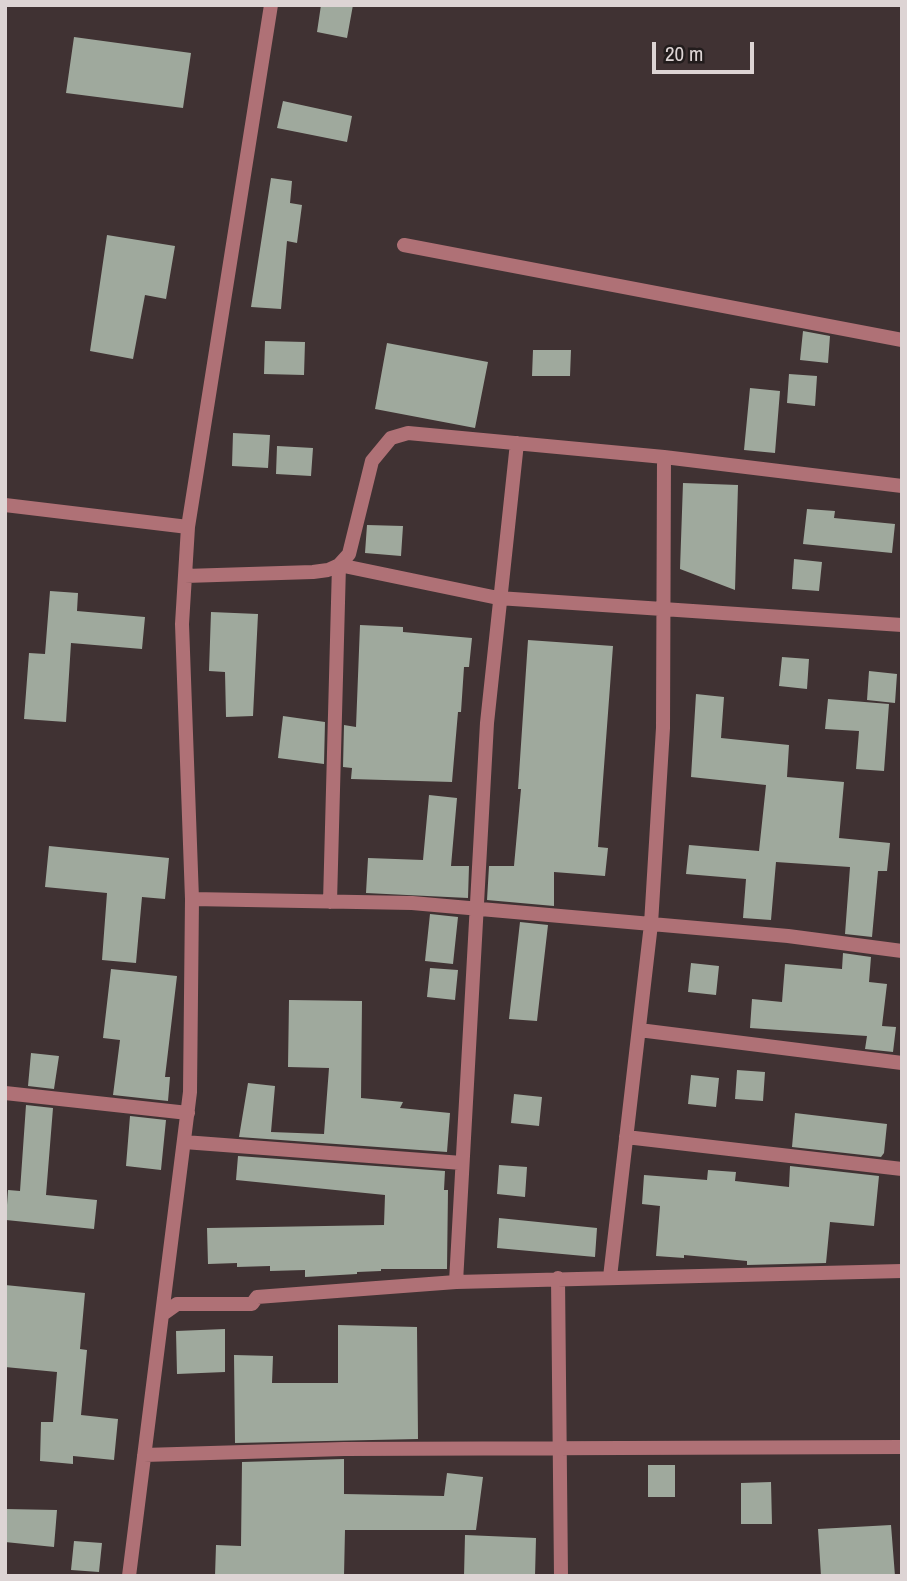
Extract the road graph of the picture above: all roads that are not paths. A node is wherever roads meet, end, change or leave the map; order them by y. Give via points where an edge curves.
1 (271, 5) edge
2 (404, 245) dead end
3 (902, 340) edge
4 (517, 443) junction
5 (664, 457) junction
6 (902, 486) edge
7 (5, 505) edge
8 (188, 527) junction
9 (339, 565) junction
10 (185, 576) junction
11 (498, 598) junction
12 (663, 609) junction
13 (902, 625) edge
14 (192, 899) junction
15 (330, 902) junction
16 (474, 909) junction
17 (651, 924) junction
18 (902, 951) edge
19 (639, 1030) junction
20 (902, 1063) edge
21 (5, 1093) edge
22 (188, 1112) junction
23 (626, 1137) junction
24 (184, 1142) junction
25 (462, 1163) junction
26 (902, 1168) edge
27 (902, 1270) edge
28 (610, 1277) junction
29 (558, 1278) junction
30 (456, 1282) junction
31 (163, 1314) junction
32 (902, 1447) edge
33 (558, 1450) junction
34 (144, 1455) junction
35 (129, 1576) edge
36 (561, 1576) edge

1 - 8 street
2 - 3 street
4 - 5 street
4 - 9 street via 408,433 391,438 372,461 349,554
4 - 11 street
5 - 6 street
5 - 12 street
7 - 8 street
8 - 10 street
9 - 10 street via 313,572
9 - 11 street
9 - 15 street
10 - 14 street via 182,624
11 - 12 street
11 - 16 street
12 - 13 street
12 - 17 street via 663,728
14 - 15 street
14 - 22 street
15 - 16 street
16 - 17 street
16 - 25 street
17 - 18 street
17 - 19 street
19 - 20 street
19 - 23 street
21 - 22 street
22 - 24 street
23 - 26 street
23 - 28 street
24 - 25 street
24 - 31 street
25 - 30 street
27 - 28 street
28 - 29 street
29 - 30 street
29 - 33 street
30 - 31 street via 257,1297 252,1304 177,1304
31 - 34 street
32 - 33 street
33 - 34 street via 344,1449
33 - 36 street
34 - 35 street

